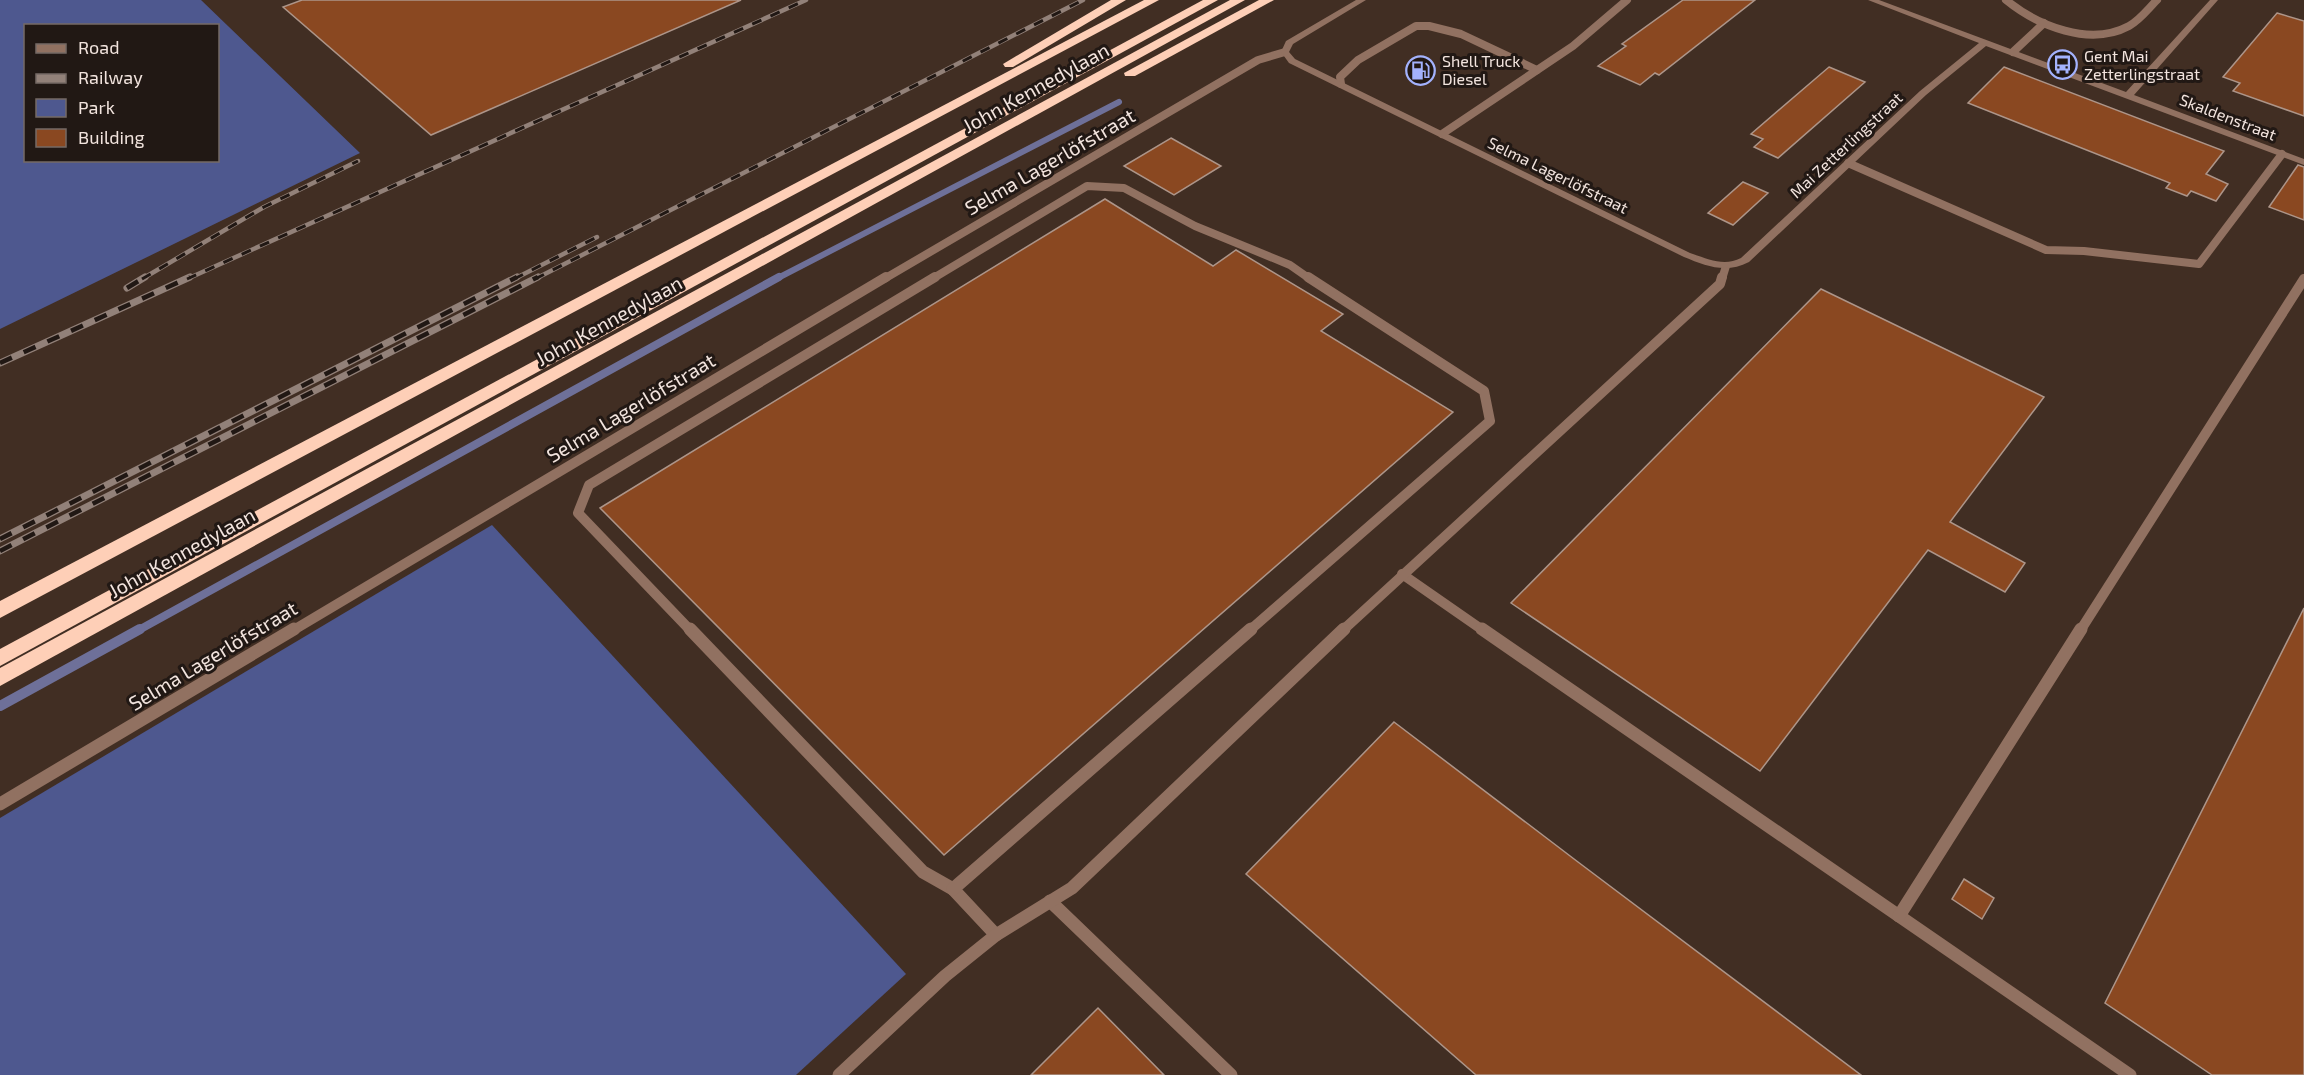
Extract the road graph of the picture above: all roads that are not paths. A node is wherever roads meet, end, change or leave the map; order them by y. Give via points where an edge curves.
1 (1120, 0) edge
2 (1153, 0) edge
3 (1212, 0) edge
4 (1239, 0) edge
5 (1268, 0) edge
6 (1362, 0) edge
7 (1627, 0) edge
8 (1872, 0) edge
9 (2006, 0) edge
10 (2157, 0) edge
11 (2214, 0) edge
12 (2044, 23) junction
13 (1984, 42) junction
14 (1285, 52) junction
15 (2013, 52) junction
16 (1537, 70) junction
17 (1341, 84) junction
18 (2128, 96) junction
19 (1442, 134) junction
20 (2282, 154) junction
21 (859, 156) junction
22 (2304, 162) edge
23 (1848, 163) junction
24 (1726, 266) junction
25 (731, 278) junction
26 (2304, 279) edge
27 (1402, 574) junction
28 (0, 610) edge
29 (0, 658) edge
30 (0, 678) edge
31 (0, 804) edge
32 (953, 889) junction
33 (1050, 901) junction
34 (1899, 916) junction
35 (996, 934) junction
36 (839, 1075) edge
37 (1231, 1075) edge
38 (2130, 1075) edge

1 - 21 highway via 975,83
2 - 21 highway, John Kennedylaan
3 - 29 highway, John Kennedylaan
4 - 25 highway, John Kennedylaan
5 - 25 highway
6 - 14 street, Selma Lagerlöfstraat via 1289,43
7 - 16 lane via 1573,46
8 - 13 street, Skaldenstraat
9 - 12 lane via 2021,13
10 - 12 lane via 2120,31 2085,33
11 - 18 street
12 - 15 lane
13 - 15 street, Skaldenstraat
13 - 23 street, Mai Zetterlingstraat
14 - 17 street, Selma Lagerlöfstraat via 1292,61
14 - 31 lane, Selma Lagerlöfstraat via 1258,60 912,262
15 - 18 street, Skaldenstraat
16 - 17 lane via 1449,30 1427,25 1413,27 1360,58 1345,70
16 - 19 lane
17 - 19 street, Selma Lagerlöfstraat
18 - 20 street, Skaldenstraat
19 - 24 street, Selma Lagerlöfstraat via 1687,255
20 - 22 street, Skaldenstraat
20 - 23 lane via 2199,264 2046,250
21 - 28 highway, John Kennedylaan
23 - 24 street, Mai Zetterlingstraat via 1745,260
24 - 27 lane via 1720,284
25 - 30 highway, John Kennedylaan
26 - 34 lane
27 - 33 lane via 1072,888
27 - 34 lane
32 - 32 lane via 1490,421 1484,392 1290,265 1195,226 1124,188 1087,186 589,485 578,513 922,872
32 - 35 lane
33 - 35 lane
33 - 37 lane
34 - 38 lane
35 - 36 lane

